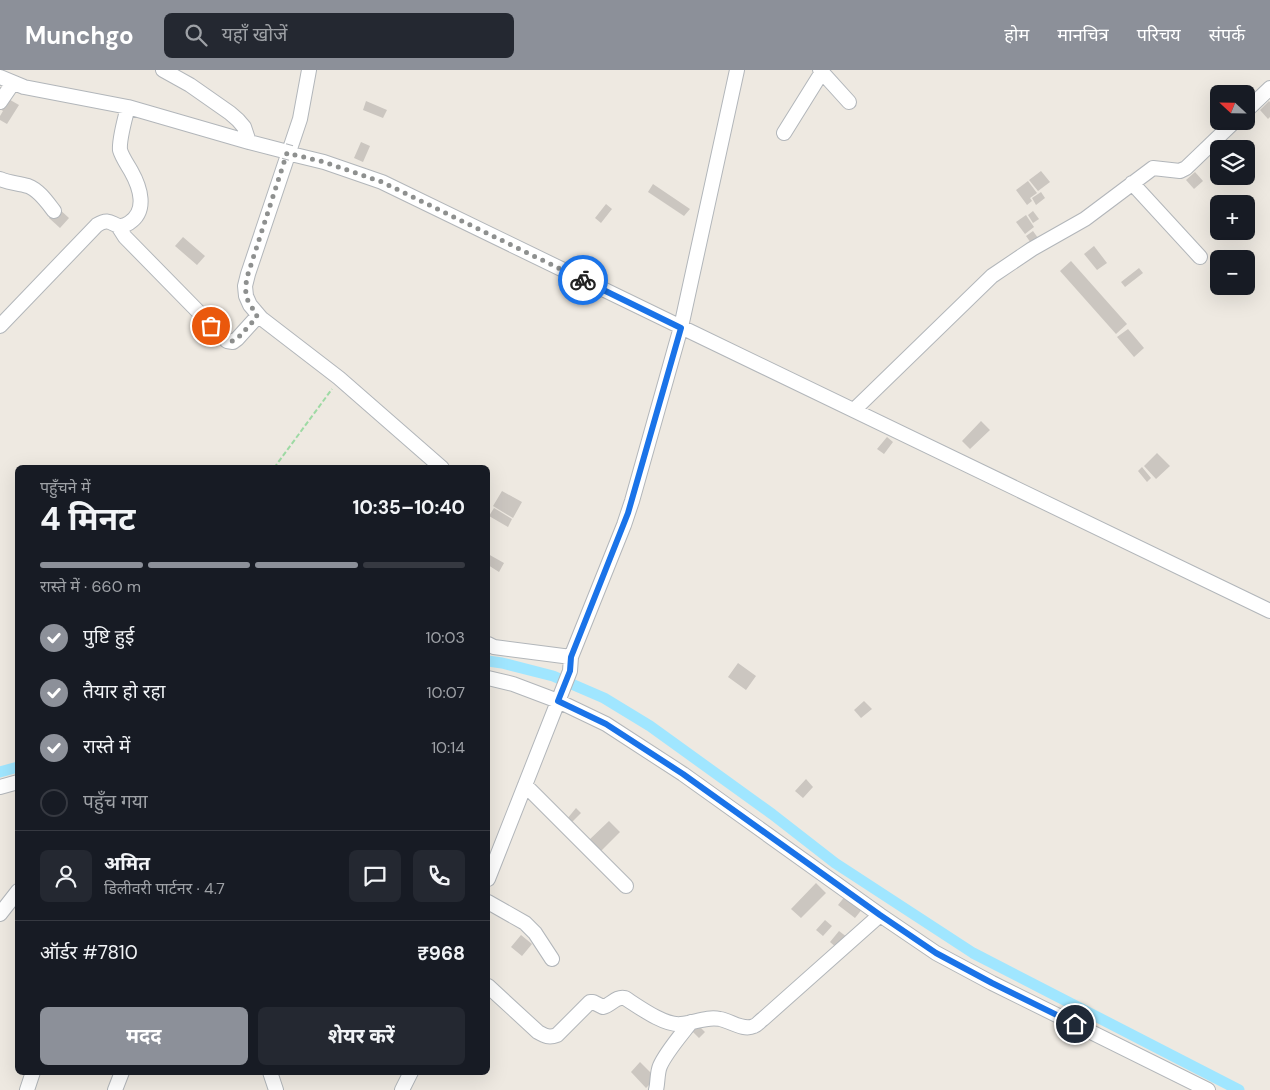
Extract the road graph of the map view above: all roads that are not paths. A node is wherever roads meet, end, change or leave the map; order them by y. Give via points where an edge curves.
1 (163, 70) edge
2 (310, 70) edge
3 (737, 70) edge
4 (821, 71) edge
5 (0, 77) edge
6 (13, 83) junction
7 (1270, 88) edge
8 (0, 102) edge
9 (849, 102) dead end
10 (1255, 102) edge
11 (128, 107) junction
12 (1226, 130) edge
13 (784, 133) dead end
14 (249, 142) junction
15 (287, 152) junction
16 (0, 179) edge
17 (1132, 183) junction
18 (54, 211) dead end
19 (118, 226) junction
20 (1200, 257) dead end
21 (255, 318) junction
22 (0, 326) edge
23 (681, 328) junction
24 (854, 410) junction
25 (439, 465) edge
26 (1270, 611) edge
27 (490, 645) edge
28 (571, 664) junction
29 (490, 678) edge
30 (561, 694) junction
31 (15, 783) edge
32 (524, 785) junction
33 (0, 787) edge
34 (490, 874) edge
35 (626, 886) dead end
36 (15, 895) edge
37 (490, 903) edge
38 (0, 914) edge
39 (880, 915) junction
40 (552, 959) dead end
41 (490, 988) edge
42 (691, 1022) junction
43 (32, 1075) edge
44 (121, 1075) edge
45 (271, 1075) edge
46 (410, 1075) edge
47 (27, 1090) edge
48 (115, 1090) edge
49 (276, 1090) edge
50 (402, 1090) edge
51 (656, 1090) edge
52 (1208, 1090) edge

1 - 14 street via 234,116 244,126
2 - 15 street via 300,119
3 - 23 street
4 - 9 street
4 - 13 street
5 - 6 street
6 - 8 street
6 - 11 street
7 - 10 street
11 - 14 street
11 - 19 street via 120,151 137,183 141,200 135,218 124,226
12 - 17 street via 1186,168 1180,171 1153,168
14 - 15 street
15 - 21 street via 245,286
15 - 23 street via 382,182
16 - 18 street via 36,190
17 - 20 street
17 - 24 street via 1085,219 992,276
19 - 21 street via 223,339 233,342
19 - 22 street via 109,220 97,225
21 - 25 street via 261,318 340,378
23 - 24 street
23 - 28 street via 632,501
24 - 26 street
27 - 28 street
28 - 30 street
29 - 30 street
30 - 32 street
30 - 39 street via 683,774
31 - 33 street
32 - 34 street
32 - 35 street
36 - 38 street
37 - 40 street via 525,923
39 - 42 street via 753,1027 744,1028 712,1018
39 - 52 street via 936,953 992,983
41 - 42 street via 546,1037 557,1035 586,1004 593,1002 603,1007 622,997 654,1016 679,1024
42 - 51 street via 664,1059
43 - 47 street
44 - 48 street
45 - 49 street
46 - 50 street

